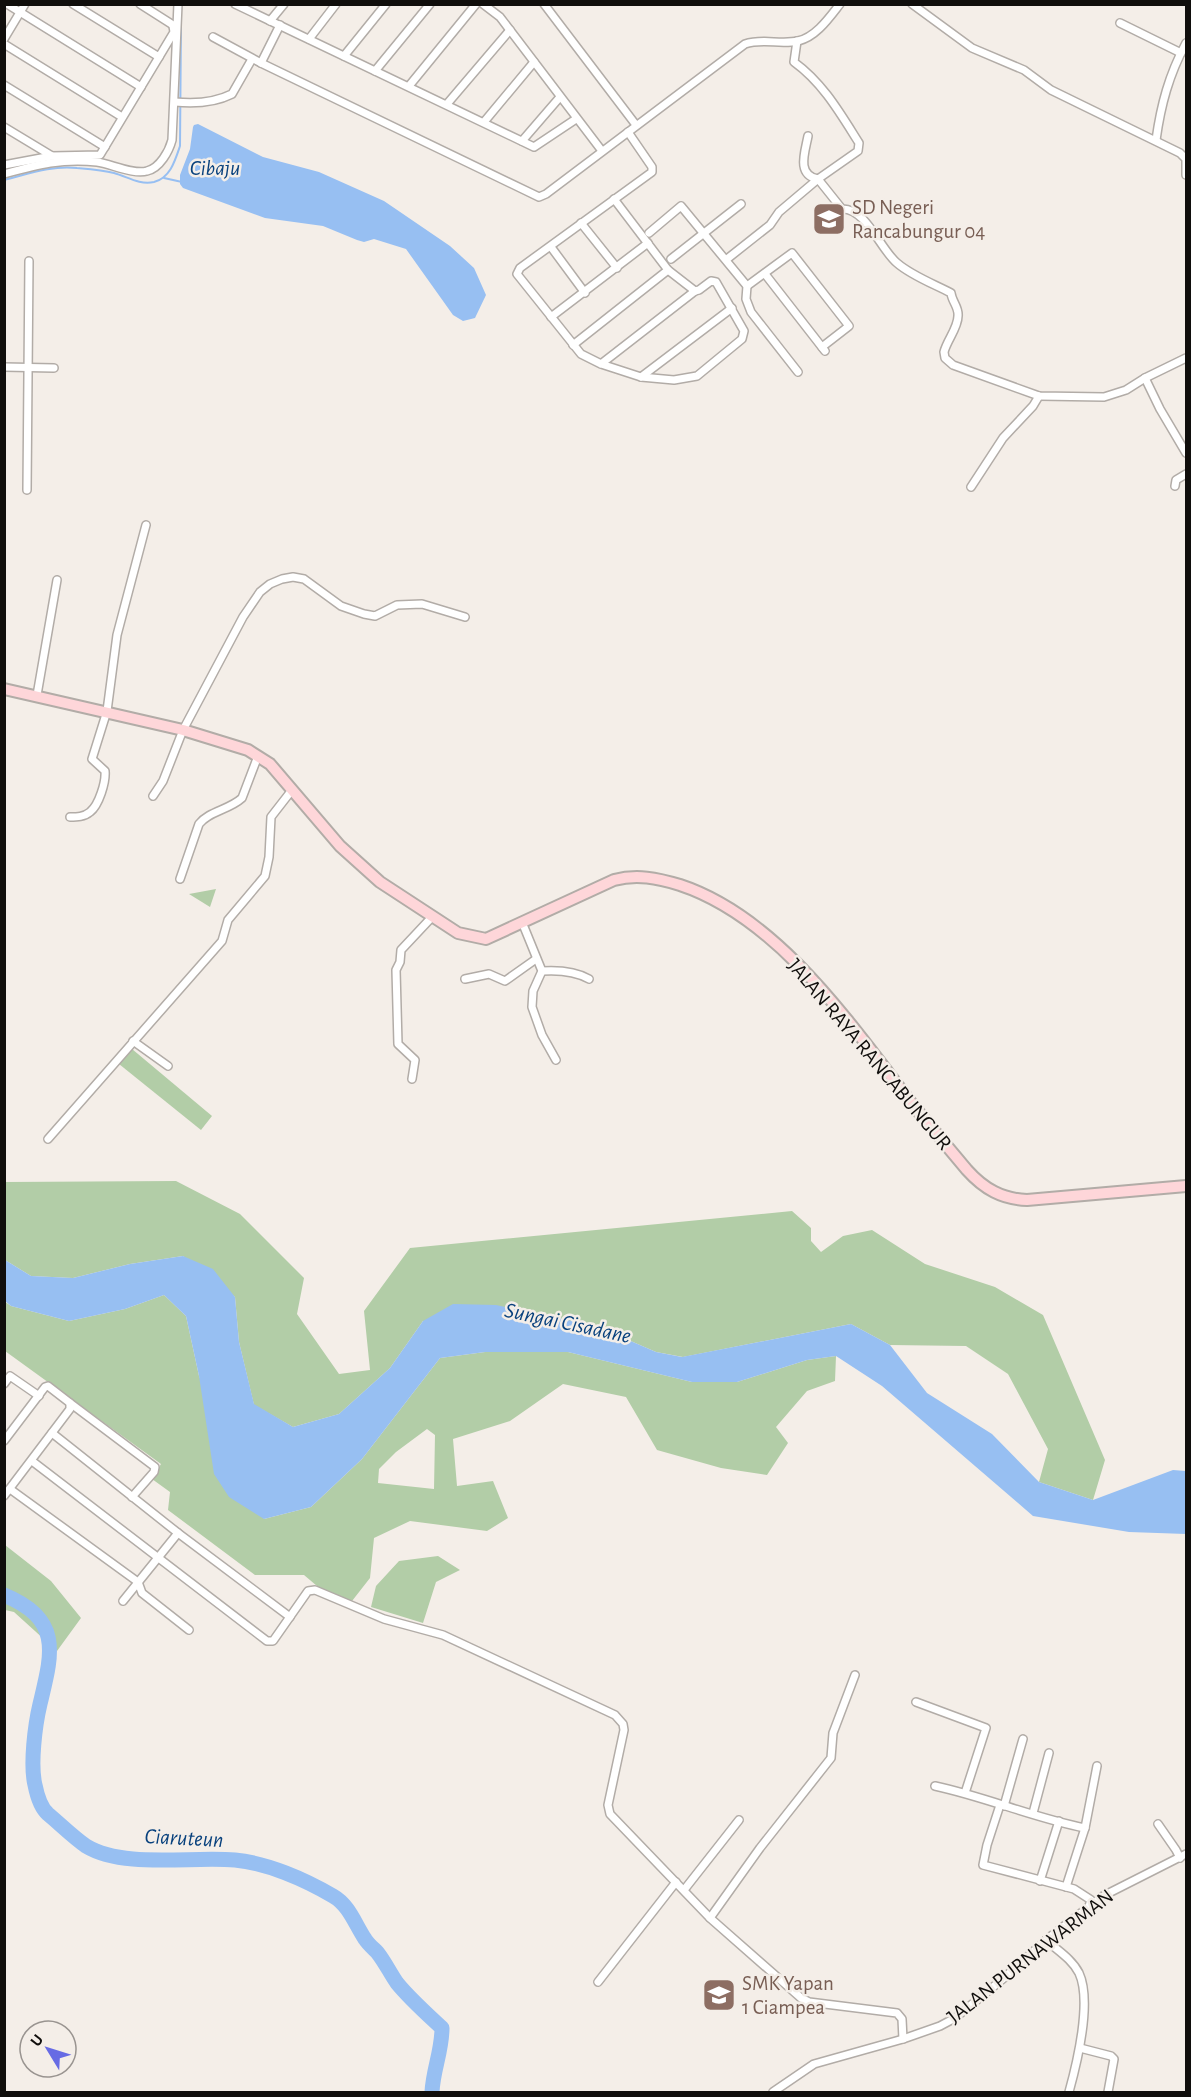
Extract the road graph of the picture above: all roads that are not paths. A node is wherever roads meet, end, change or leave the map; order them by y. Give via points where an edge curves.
1 (7, 4) edge
2 (25, 4) edge
3 (73, 4) edge
4 (140, 4) edge
5 (173, 4) edge
6 (178, 4) edge
7 (235, 4) edge
8 (284, 4) edge
9 (336, 4) edge
10 (386, 4) edge
11 (430, 4) edge
12 (476, 4) edge
13 (483, 4) edge
14 (840, 4) edge
15 (912, 4) edge
16 (545, 5) edge
17 (20, 12) junction
18 (270, 21) junction
19 (1120, 23) dead end
20 (173, 25) junction
21 (280, 25) junction
22 (510, 30) junction
23 (213, 37) dead end
24 (4, 39) edge
25 (309, 39) junction
26 (797, 41) junction
27 (1186, 43) edge
28 (4, 44) edge
29 (1181, 53) junction
30 (344, 56) junction
31 (159, 57) junction
32 (252, 59) junction
33 (534, 62) junction
34 (261, 63) junction
35 (375, 70) junction
36 (4, 85) edge
37 (409, 86) junction
38 (141, 87) junction
39 (560, 97) junction
40 (175, 102) junction
41 (447, 104) junction
42 (122, 117) junction
43 (576, 119) junction
44 (484, 122) junction
45 (636, 125) junction
46 (4, 127) edge
47 (628, 132) junction
48 (808, 136) dead end
49 (1156, 140) junction
50 (522, 141) junction
51 (105, 147) junction
52 (602, 152) junction
53 (52, 156) junction
54 (4, 165) edge
55 (4, 174) edge
56 (1186, 175) edge
57 (818, 179) junction
58 (614, 199) junction
59 (741, 204) dead end
60 (581, 223) junction
61 (648, 232) dead end
62 (704, 232) junction
63 (648, 243) junction
64 (551, 247) junction
65 (671, 259) dead end
66 (727, 259) junction
67 (29, 261) dead end
68 (617, 268) junction
69 (668, 270) junction
70 (765, 274) junction
71 (747, 286) junction
72 (695, 291) junction
73 (585, 293) junction
74 (732, 308) junction
75 (551, 318) junction
76 (573, 345) junction
77 (1186, 358) edge
78 (601, 364) junction
79 (4, 367) edge
80 (28, 367) junction
81 (54, 368) dead end
82 (798, 372) dead end
83 (641, 377) junction
84 (1145, 378) junction
85 (1038, 396) junction
86 (1186, 453) edge
87 (1186, 474) edge
88 (1175, 486) dead end
89 (970, 487) dead end
90 (27, 490) dead end
91 (146, 525) dead end
92 (57, 580) dead end
93 (465, 617) dead end
94 (4, 688) edge
95 (37, 695) junction
96 (106, 711) junction
97 (183, 730) junction
98 (258, 756) junction
99 (292, 790) junction
100 (153, 796) dead end
101 (70, 817) dead end
102 (180, 879) dead end
103 (432, 917) junction
104 (522, 922) junction
105 (536, 959) junction
106 (542, 970) junction
107 (465, 979) dead end
108 (589, 980) dead end
109 (133, 1041) junction
110 (556, 1060) dead end
111 (168, 1066) dead end
112 (412, 1079) dead end
113 (48, 1139) dead end
114 (1186, 1186) edge
115 (7, 1374) edge
116 (4, 1384) edge
117 (39, 1396) junction
118 (70, 1403) junction
119 (52, 1433) junction
120 (4, 1441) edge
121 (32, 1461) junction
122 (10, 1489) junction
123 (4, 1496) edge
124 (132, 1497) junction
125 (178, 1533) junction
126 (158, 1558) junction
127 (138, 1582) junction
128 (123, 1601) dead end
129 (290, 1617) junction
130 (189, 1630) dead end
131 (855, 1675) dead end
132 (916, 1702) dead end
133 (1023, 1739) dead end
134 (1049, 1753) dead end
135 (1097, 1766) dead end
136 (935, 1786) dead end
137 (965, 1793) junction
138 (1002, 1806) junction
139 (1033, 1813) junction
140 (739, 1820) dead end
141 (1059, 1821) junction
142 (1158, 1824) dead end
143 (1085, 1828) junction
144 (1183, 1856) edge
145 (1040, 1881) junction
146 (676, 1882) junction
147 (1066, 1887) junction
148 (684, 1890) junction
149 (1089, 1907) junction
150 (710, 1918) junction
151 (1046, 1940) junction
152 (598, 1982) dead end
153 (903, 2039) junction
154 (1080, 2048) junction
155 (773, 2092) edge
156 (1069, 2092) edge
157 (1108, 2092) edge

1 - 17 street
2 - 17 street
3 - 31 street
4 - 20 street
5 - 20 street
6 - 40 street
7 - 18 street
8 - 18 street
9 - 25 street
10 - 30 street
11 - 35 street
12 - 37 street
13 - 22 street
14 - 26 street via 823,26
15 - 49 street via 972,48 1024,70 1051,90
16 - 45 street
17 - 24 street
17 - 38 street
18 - 21 street
19 - 29 street
20 - 31 street via 174,32
21 - 25 street
21 - 34 street
22 - 33 street
22 - 41 street
23 - 32 street
25 - 30 street
26 - 45 street via 757,40 745,44
26 - 57 street via 794,62 827,93 859,143 858,151
27 - 29 street
28 - 42 street
29 - 49 street via 1161,106
30 - 35 street
31 - 38 street
32 - 34 street
32 - 40 street via 232,94 207,102
33 - 39 street
33 - 44 street
34 - 52 street via 538,197
35 - 37 street
36 - 51 street
37 - 41 street
38 - 42 street
39 - 43 street
39 - 50 street
40 - 55 street via 170,149 149,171 96,162 52,161
41 - 44 street
42 - 51 street
43 - 50 street via 539,146
43 - 52 street
44 - 50 street
45 - 47 street
46 - 53 street
47 - 52 street
47 - 58 street via 652,166 652,172
48 - 57 street via 804,171
49 - 56 street via 1184,156
51 - 53 street via 100,155
53 - 54 street
57 - 66 street
57 - 85 street via 842,208 850,208 862,218 898,264 951,293 958,318 945,358 953,365
58 - 60 street
58 - 63 street
59 - 62 street
60 - 64 street
60 - 68 street
61 - 62 street via 681,206
62 - 65 street
62 - 66 street
63 - 68 street
63 - 69 street
64 - 73 street
64 - 75 street via 520,267 517,274
66 - 71 street
67 - 80 street
68 - 73 street
69 - 72 street
69 - 76 street
70 - 70 street via 824,349 849,326 792,253
70 - 71 street
71 - 82 street via 751,312
72 - 74 street via 716,282
72 - 78 street
73 - 75 street
74 - 83 street
74 - 83 street via 744,331 742,339 697,376 682,380
75 - 76 street
76 - 78 street
77 - 84 street
78 - 83 street
79 - 80 street
80 - 81 street
80 - 90 street
84 - 85 street via 1104,397
84 - 86 street
85 - 89 street
87 - 88 street via 1176,480
91 - 96 street via 117,635
92 - 95 street
93 - 97 street via 422,604 397,605 375,615 364,614 341,606 304,579 282,579 270,584 251,602
94 - 95 main road, JALAN RAYA RANCABUNGUR
95 - 96 main road, JALAN RAYA RANCABUNGUR
96 - 97 main road, JALAN RAYA RANCABUNGUR
96 - 101 street via 92,759 105,771 104,784 93,810 84,816
97 - 98 main road, JALAN RAYA RANCABUNGUR
97 - 100 street
98 - 99 main road, JALAN RAYA RANCABUNGUR
98 - 102 street via 242,798 199,824
99 - 103 main road, JALAN RAYA RANCABUNGUR via 360,866
99 - 109 street via 271,817 265,876 228,920 222,941
103 - 104 main road, JALAN RAYA RANCABUNGUR via 458,933 486,939
103 - 112 street via 401,950 396,970 398,1044 415,1060
104 - 105 street
104 - 114 main road, JALAN RAYA RANCABUNGUR via 625,877 656,878 688,888 742,915 796,963 858,1033 963,1165 993,1192 1027,1200
105 - 106 street
105 - 107 street via 507,980 489,974
106 - 108 street via 564,971
106 - 110 street via 533,991 532,1007
109 - 111 street
109 - 113 street
115 - 116 street
115 - 117 street
117 - 118 street via 48,1386
117 - 120 street
118 - 119 street via 70,1409
118 - 124 street via 155,1467
119 - 121 street
119 - 124 street
121 - 122 street
121 - 126 street
122 - 123 street
122 - 127 street
124 - 125 street
125 - 126 street
125 - 129 street
126 - 127 street
126 - 129 street via 267,1641 273,1641
127 - 128 street
127 - 130 street via 142,1593
129 - 146 street via 308,1591 315,1590 384,1619 443,1635 615,1715 624,1730 608,1809
131 - 150 street via 833,1733 831,1758
132 - 137 street via 986,1728
133 - 138 street
134 - 139 street
135 - 143 street
136 - 137 street
137 - 138 street
138 - 139 street
138 - 145 street via 983,1865
139 - 141 street
140 - 148 street
141 - 143 street
141 - 145 street
142 - 144 street
143 - 147 street
144 - 149 street, JALAN PURNAWARMAN via 1121,1886
145 - 147 street
146 - 148 street
146 - 152 street
147 - 149 street via 1086,1895 1091,1900
148 - 150 street
149 - 151 street, JALAN PURNAWARMAN
150 - 153 street via 801,1998 897,2013 902,2019
151 - 153 street, JALAN PURNAWARMAN via 955,2018
151 - 154 street via 1073,1963 1082,1983
153 - 155 street, JALAN PURNAWARMAN via 814,2064
154 - 156 street
154 - 157 street via 1114,2059

